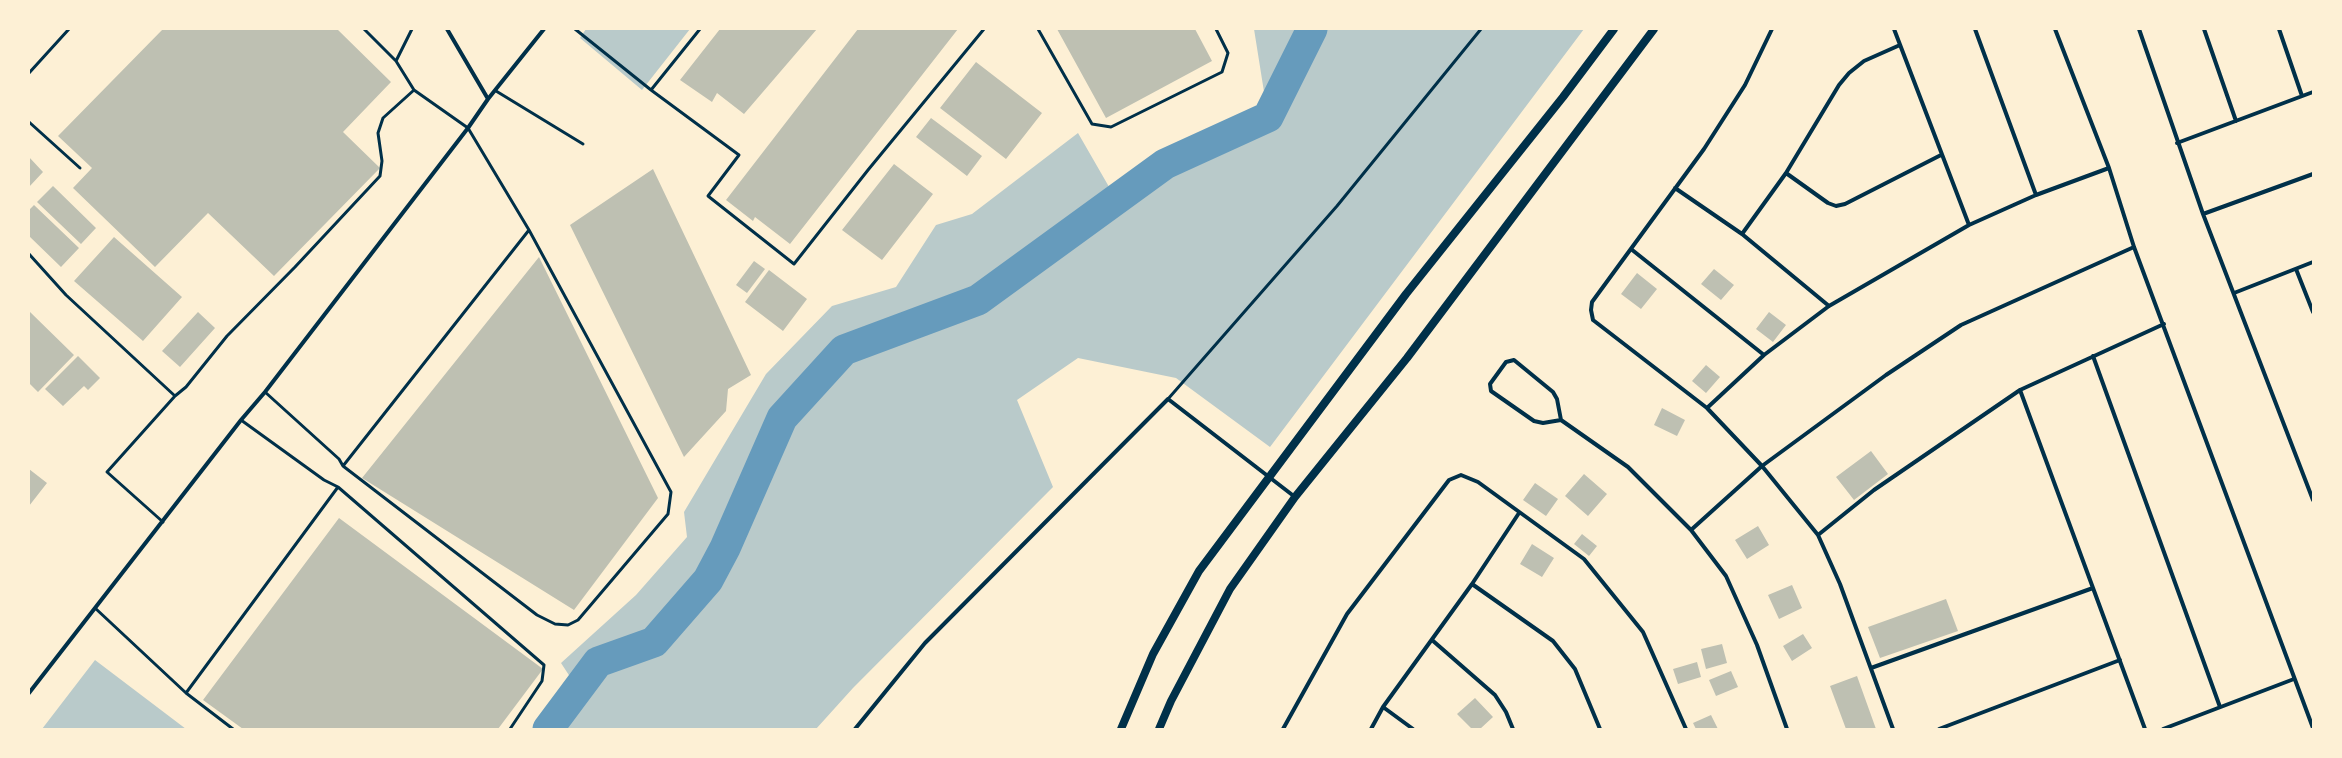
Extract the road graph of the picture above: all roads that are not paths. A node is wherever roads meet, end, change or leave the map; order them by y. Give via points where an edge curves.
1 (69, 29) edge
2 (364, 29) edge
3 (412, 29) edge
4 (447, 29) edge
5 (544, 29) edge
6 (575, 29) edge
7 (700, 29) edge
8 (984, 29) edge
9 (1038, 29) edge
10 (1216, 29) edge
11 (1481, 29) edge
12 (1614, 29) edge
13 (1654, 29) edge
14 (1772, 29) edge
15 (1894, 29) edge
16 (1975, 29) edge
17 (2055, 29) edge
18 (2139, 29) edge
19 (2204, 29) edge
20 (2280, 29) edge
21 (1900, 45) junction
22 (396, 61) junction
23 (29, 73) edge
24 (414, 90) junction
25 (651, 90) junction
26 (496, 91) junction
27 (2313, 92) edge
28 (2302, 96) junction
29 (488, 99) junction
30 (2236, 121) junction
31 (29, 122) edge
32 (468, 128) junction
33 (2177, 143) junction
34 (583, 144) dead end
35 (1941, 155) junction
36 (80, 168) dead end
37 (2109, 168) junction
38 (1786, 173) junction
39 (2313, 174) edge
40 (1675, 188) junction
41 (2036, 195) junction
42 (2203, 214) junction
43 (1969, 225) junction
44 (529, 230) junction
45 (1742, 234) junction
46 (2134, 247) junction
47 (1632, 249) junction
48 (29, 254) edge
49 (2313, 262) edge
50 (2296, 269) junction
51 (2234, 293) junction
52 (1829, 306) junction
53 (2313, 312) edge
54 (2164, 324) junction
55 (1764, 355) junction
56 (2093, 356) junction
57 (2020, 390) junction
58 (265, 392) junction
59 (175, 396) junction
60 (1168, 399) junction
61 (1707, 408) junction
62 (241, 420) junction
63 (1562, 420) junction
64 (343, 466) junction
65 (1762, 466) junction
66 (1270, 477) junction
67 (338, 487) junction
68 (1295, 497) junction
69 (2313, 500) edge
70 (1519, 513) junction
71 (163, 522) junction
72 (1691, 530) junction
73 (1818, 534) junction
74 (1472, 584) junction
75 (2093, 588) junction
76 (95, 608) junction
77 (1432, 640) junction
78 (2120, 660) junction
79 (1871, 668) junction
80 (2294, 679) junction
81 (29, 693) edge
82 (186, 693) junction
83 (1383, 707) junction
84 (2220, 707) junction
85 (2313, 728) edge
86 (233, 729) edge
87 (510, 729) edge
88 (855, 729) edge
89 (1121, 729) edge
90 (1160, 729) edge
91 (1283, 729) edge
92 (1371, 729) edge
93 (1413, 729) edge
94 (1513, 729) edge
95 (1600, 729) edge
96 (1686, 729) edge
97 (1787, 729) edge
98 (1893, 729) edge
99 (1939, 729) edge
100 (2145, 729) edge
101 (2163, 729) edge

1 - 23 lane
2 - 22 lane
3 - 22 lane
4 - 29 street
5 - 26 street
6 - 25 lane
7 - 25 lane
8 - 25 lane via 794,264 708,196 739,155
9 - 10 lane via 1092,124 1111,127 1222,72 1228,53
11 - 60 lane via 1337,206
12 - 66 main road via 1563,98 1406,294
13 - 68 main road via 1407,358
14 - 40 street via 1745,85
15 - 21 street
16 - 41 street
17 - 37 street
18 - 33 street
19 - 30 street
20 - 28 street
21 - 35 street
21 - 38 street via 1864,61 1849,72
22 - 24 lane
24 - 32 lane
24 - 59 lane via 383,118 378,133 382,161 380,176 296,267 227,336 186,387
26 - 29 street
26 - 34 lane
27 - 28 street
28 - 30 street
29 - 32 street
30 - 33 street
31 - 36 lane
32 - 44 lane
32 - 58 street
33 - 42 street
35 - 38 street via 1845,204 1836,206
35 - 43 street
37 - 41 street
37 - 46 street
38 - 45 street
39 - 42 street
40 - 45 street
40 - 47 street
41 - 43 street
42 - 51 street
43 - 52 street
44 - 64 lane
44 - 64 lane via 671,492 668,514 578,620 568,625 555,624 538,614
45 - 52 street
46 - 54 street
46 - 65 street via 1961,325 1886,375
47 - 55 street
47 - 61 street via 1592,302 1590,310 1593,320
48 - 59 lane via 66,295
49 - 50 street
50 - 51 street
50 - 53 street
51 - 69 street
52 - 55 street
54 - 56 street
54 - 80 street
55 - 61 street
56 - 57 street
56 - 84 street
57 - 73 street via 1880,486
57 - 75 street
58 - 62 street
58 - 64 lane via 339,459
59 - 71 lane via 107,472
60 - 66 street
60 - 88 street via 925,643
61 - 65 street
62 - 67 lane via 324,480
62 - 71 street
63 - 63 street via 1543,423 1534,421 1491,391 1490,384 1506,362 1514,360 1553,392
63 - 72 street via 1628,467
65 - 72 street
65 - 73 street
66 - 68 street
66 - 89 main road via 1199,571 1153,654
67 - 82 lane
67 - 87 lane via 544,665 542,681
68 - 90 main road via 1230,589 1171,701
70 - 74 street
70 - 91 street via 1478,482 1461,475 1449,480 1347,614
70 - 96 street via 1584,559 1643,632
71 - 76 street
72 - 97 street via 1726,576 1757,645
73 - 79 street via 1840,584
74 - 77 street
74 - 95 street via 1553,641 1575,669
75 - 78 street
75 - 79 street
76 - 81 street
76 - 82 lane
77 - 83 street
77 - 94 street via 1495,695
78 - 99 street
78 - 100 street
79 - 98 street
80 - 84 street
80 - 85 street
82 - 86 lane
83 - 92 street
83 - 93 street
84 - 101 street

